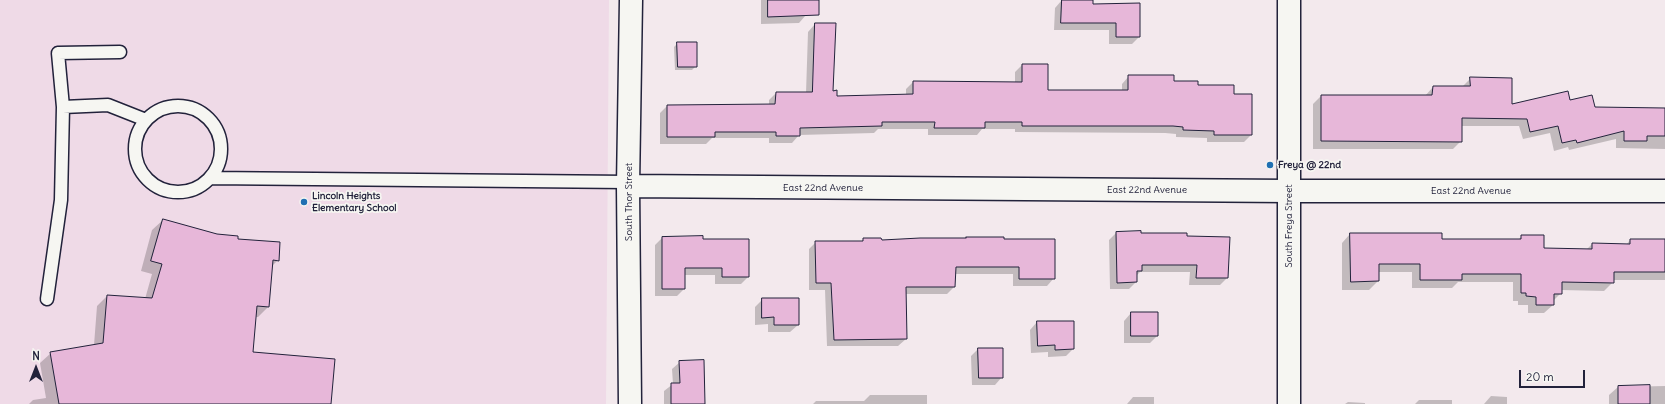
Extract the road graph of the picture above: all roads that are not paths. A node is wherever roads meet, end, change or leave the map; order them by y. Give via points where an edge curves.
1 (631, 0) edge
2 (1289, 0) edge
3 (120, 52) dead end
4 (63, 107) junction
5 (146, 120) junction
6 (210, 178) junction
7 (628, 184) junction
8 (1289, 191) junction
9 (1665, 191) edge
10 (47, 299) dead end
11 (630, 404) edge
12 (1289, 404) edge

1 - 7 street, South Thor Street
2 - 8 street, South Freya Street
3 - 4 lane via 58,53
4 - 5 lane via 108,105
4 - 10 lane via 61,200
5 - 6 lane via 135,144 136,158 149,181 173,192 187,191 200,186
5 - 6 lane via 158,111 172,106 187,107 201,112 212,122 219,136 221,150 218,165
6 - 7 lane
7 - 8 street, East 22nd Avenue
7 - 11 street, South Thor Street
8 - 9 street, East 22nd Avenue
8 - 12 street, South Freya Street

